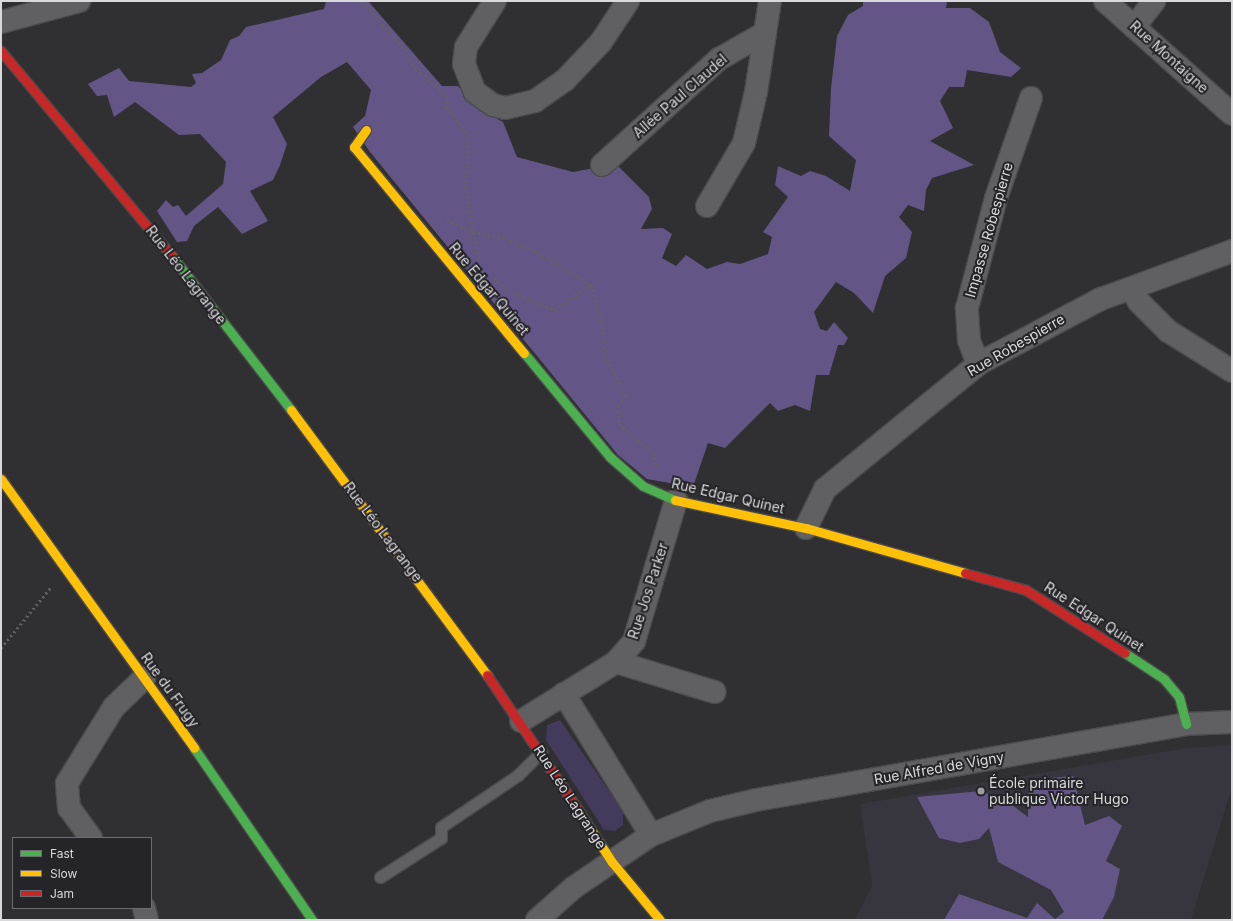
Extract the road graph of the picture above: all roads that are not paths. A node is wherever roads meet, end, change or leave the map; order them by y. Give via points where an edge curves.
1 (78, 1) edge
2 (495, 1) edge
3 (628, 1) edge
4 (770, 1) edge
5 (1105, 1) edge
6 (1154, 1) edge
7 (1, 22) edge
8 (1134, 27) junction
9 (763, 34) junction
10 (1, 51) edge
11 (1031, 98) dead end
12 (1232, 114) edge
13 (366, 130) dead end
14 (602, 165) dead end
15 (707, 206) dead end
16 (1232, 252) edge
17 (1131, 289) junction
18 (978, 364) junction
19 (1232, 371) edge
20 (1, 479) edge
21 (676, 500) junction
22 (806, 528) junction
23 (616, 662) junction
24 (144, 678) junction
25 (715, 692) dead end
26 (564, 694) junction
27 (521, 721) junction
28 (1232, 722) edge
29 (1186, 724) junction
30 (541, 752) junction
31 (651, 835) junction
32 (90, 837) edge
33 (612, 862) junction
34 (380, 878) dead end
35 (144, 909) edge
36 (147, 920) edge
37 (312, 920) edge
38 (537, 920) edge
39 (660, 920) edge

1 - 7 street
2 - 3 street via 466,47 464,64 475,92 493,105 505,108 535,101 566,80 601,42
4 - 9 street
5 - 8 street, Rue Montaigne
6 - 8 street
8 - 12 street, Rue Montaigne
9 - 14 street, Allée Paul Claudel via 718,59
9 - 15 street via 756,92 741,152
10 - 27 street, Rue Léo Lagrange via 101,167 181,267 421,582
11 - 18 street, Impasse Robespierre via 996,198 967,308 968,340
13 - 21 street, Rue Edgar Quinet via 354,147 610,457 643,486
16 - 17 street, Rue Robespierre
17 - 18 street, Rue Robespierre via 1075,311
17 - 19 street via 1139,302 1168,331
18 - 22 street, Rue Robespierre via 825,489
20 - 24 street, Rue du Frugy
21 - 22 street, Rue Edgar Quinet
21 - 23 street, Rue Jos Parker via 642,620 634,641
22 - 29 street, Rue Edgar Quinet via 1040,596 1164,679 1179,696
23 - 25 street
23 - 26 street, Rue Jos Parker
24 - 32 street via 114,707 67,783 70,808
24 - 37 street, Rue du Frugy via 261,841
26 - 27 street, Rue Jos Parker
26 - 31 street
27 - 30 street, Rue Léo Lagrange
28 - 29 street, Rue Alfred de Vigny
29 - 31 street, Rue Alfred de Vigny via 733,805
30 - 33 street, Rue Léo Lagrange
30 - 34 lane via 518,775 441,827 440,838
31 - 33 street, Rue Léo Lagrange
33 - 38 street via 568,892
33 - 39 street
35 - 36 street

